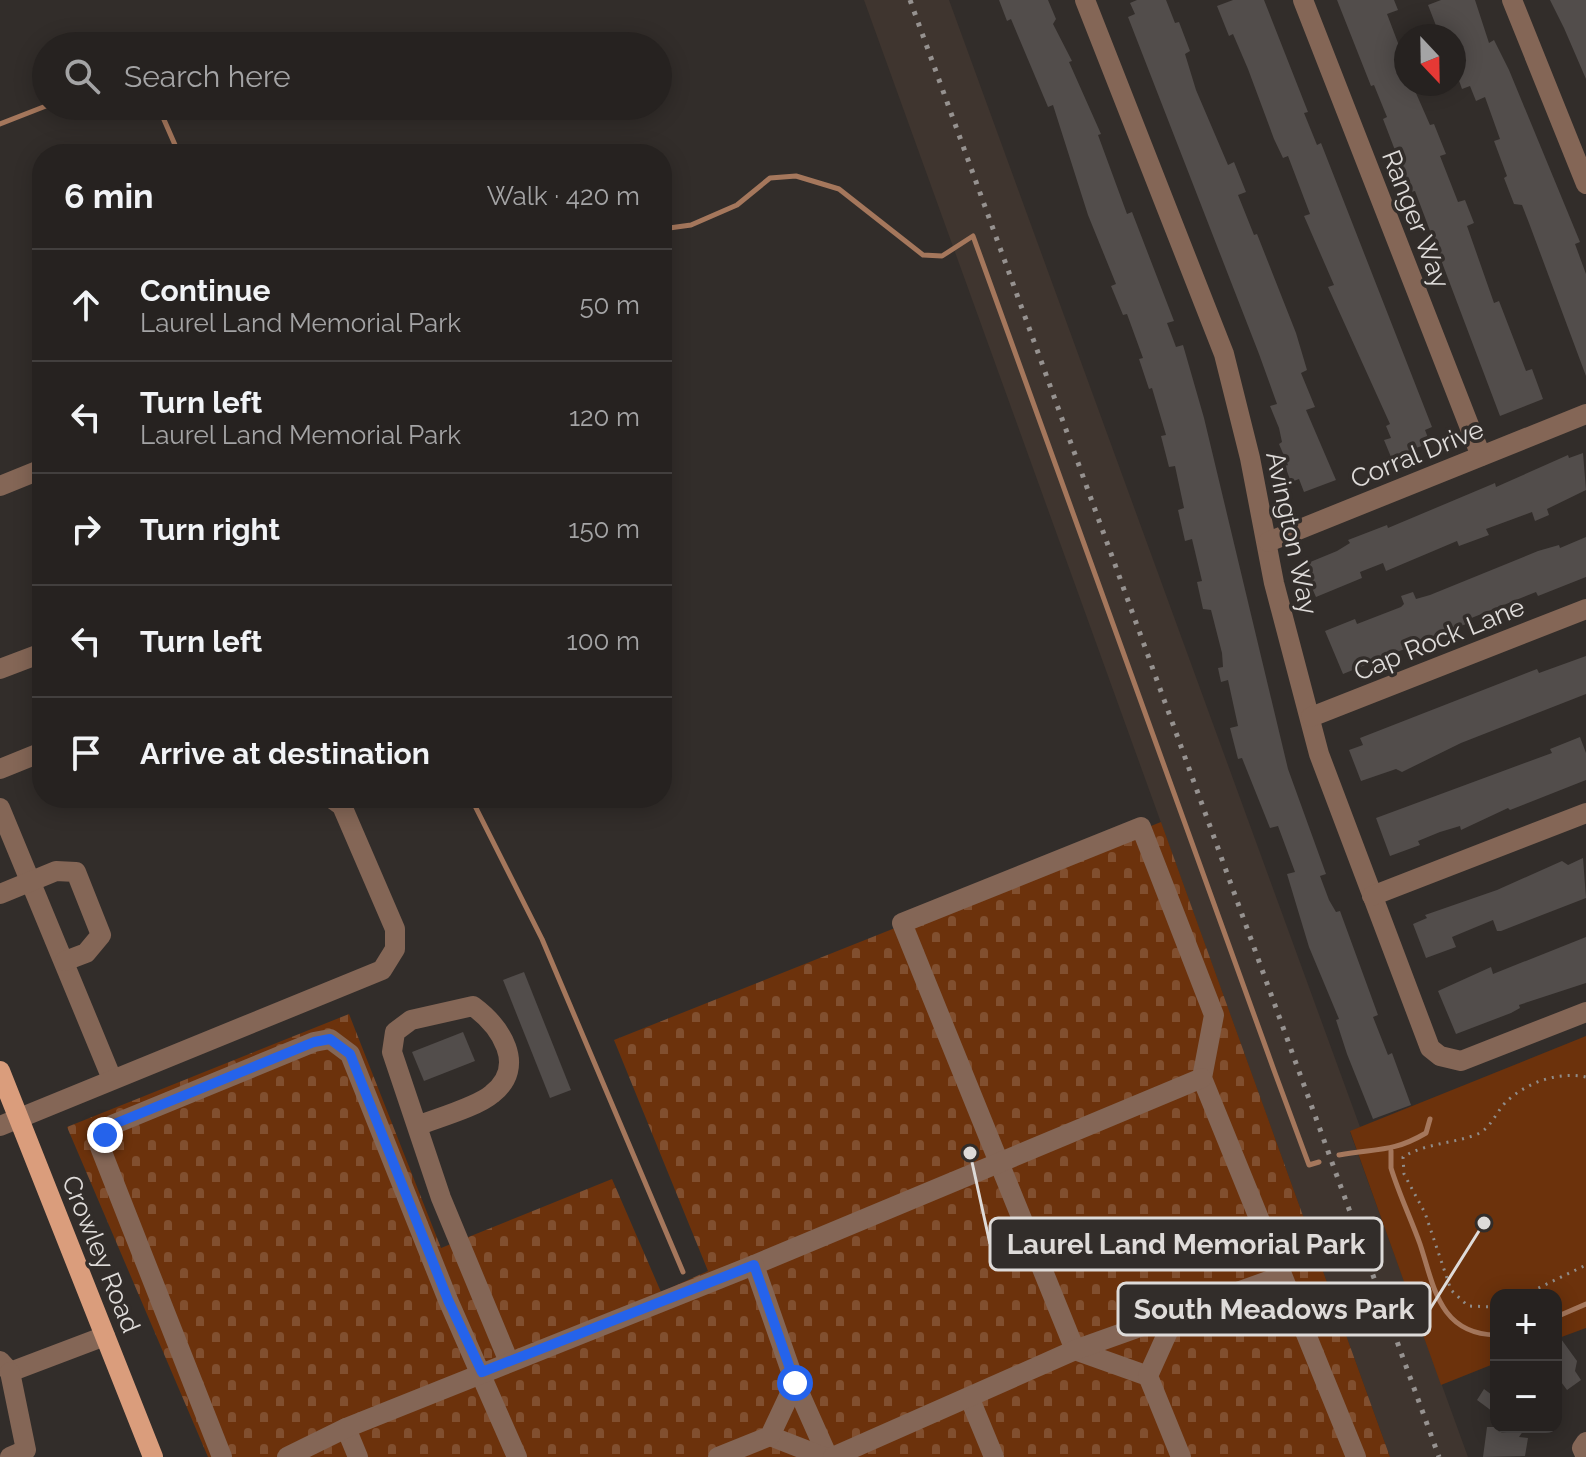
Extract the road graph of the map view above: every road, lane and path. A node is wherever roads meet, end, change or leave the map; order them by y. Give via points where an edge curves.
1 (1085, 0) edge
2 (1303, 0) edge
3 (1512, 0) edge
4 (1586, 184) edge
5 (1586, 414) edge
6 (1481, 456) junction
7 (32, 473) edge
8 (0, 486) edge
9 (1268, 542) junction
10 (1586, 609) edge
11 (32, 657) edge
12 (0, 669) edge
13 (1311, 717) junction
14 (32, 756) edge
15 (0, 769) edge
16 (0, 808) edge
17 (343, 808) edge
18 (1586, 813) edge
19 (31, 882) junction
20 (0, 894) edge
21 (1372, 896) junction
22 (65, 961) junction
23 (1586, 1012) edge
24 (0, 1071) edge
25 (1586, 1077) edge
26 (1202, 1078) junction
27 (112, 1079) junction
28 (9, 1121) edge
29 (417, 1126) junction
30 (997, 1165) junction
31 (754, 1265) junction
32 (1586, 1265) edge
33 (1282, 1276) junction
34 (1536, 1289) edge
35 (1490, 1307) edge
36 (1176, 1314) junction
37 (105, 1336) junction
38 (1075, 1350) junction
39 (509, 1362) junction
40 (5, 1367) edge
41 (482, 1372) junction
42 (1148, 1376) junction
43 (795, 1383) junction
44 (970, 1399) junction
45 (346, 1428) junction
46 (770, 1436) junction
47 (10, 1457) edge
48 (153, 1457) edge
49 (222, 1457) edge
50 (287, 1457) edge
51 (358, 1457) edge
52 (517, 1457) edge
53 (718, 1457) edge
54 (828, 1457) edge
55 (994, 1457) edge
56 (1181, 1457) edge
57 (1356, 1457) edge

1 - 9 street, Avington Way via 1224,354
2 - 6 street, Ranger Way
3 - 4 street
5 - 6 street, Corral Drive
6 - 9 street, Corral Drive
7 - 8 street
9 - 13 street, Avington Way
10 - 13 street, Cap Rock Lane
11 - 12 street
13 - 21 street, Avington Way via 1319,754
14 - 15 street
16 - 19 street
17 - 27 street via 395,929 395,949 382,970
18 - 21 street
19 - 20 street
19 - 22 street
19 - 22 street via 56,871 76,872 101,935 86,953
21 - 23 street, Avington Way via 1430,1048 1440,1056 1461,1061
22 - 27 street
24 - 28 main road, Crowley Road
25 - 35 path via 1570,1074 1534,1084 1504,1104 1476,1135 1403,1157 1404,1174 1425,1213 1451,1290 1468,1306
26 - 30 street
26 - 30 street via 1214,1015 1141,827 902,923
26 - 33 street
27 - 28 street
28 - 37 main road, Crowley Road
29 - 29 street via 392,1052 395,1032 411,1020 473,1006 496,1023 509,1054 508,1072 492,1094
29 - 39 street
30 - 31 street
30 - 38 street
31 - 39 street
31 - 43 street
32 - 34 path
33 - 36 street
33 - 57 street
36 - 38 street
36 - 42 street
37 - 40 street
37 - 48 main road, Crowley Road
38 - 42 street
38 - 44 street
39 - 41 street
40 - 47 street via 26,1450
41 - 45 street
41 - 49 street via 350,1054 330,1039 314,1042 112,1125 100,1147
41 - 52 street
42 - 56 street
43 - 46 street
43 - 54 street
44 - 54 street
44 - 55 street
45 - 50 street
45 - 51 street
46 - 53 street
46 - 54 street

